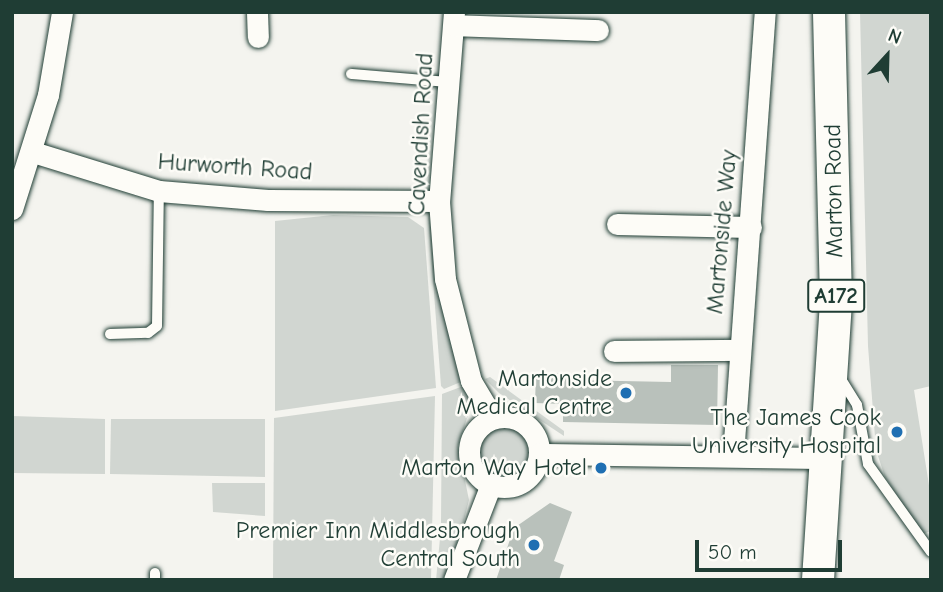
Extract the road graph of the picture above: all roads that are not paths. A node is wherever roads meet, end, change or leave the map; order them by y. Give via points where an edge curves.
1 (62, 12) edge
2 (257, 12) edge
3 (765, 12) edge
4 (829, 12) edge
5 (454, 18) edge
6 (598, 30) dead end
7 (258, 37) dead end
8 (351, 74) dead end
9 (449, 82) junction
10 (33, 152) junction
11 (159, 191) junction
12 (439, 201) junction
13 (12, 209) edge
14 (617, 223) dead end
15 (751, 227) junction
16 (110, 334) dead end
17 (739, 350) junction
18 (614, 351) dead end
19 (834, 368) junction
20 (493, 418) junction
21 (539, 454) junction
22 (733, 455) junction
23 (826, 458) junction
24 (491, 484) junction
25 (931, 552) edge
26 (454, 580) edge
27 (818, 580) edge

1 - 10 street
2 - 7 street
3 - 15 street, Martonside Way
4 - 19 main road, Marton Road / A172
5 - 6 street
5 - 9 street, Cavendish Road
8 - 9 lane
9 - 12 street, Cavendish Road
10 - 11 street, Hurworth Road
10 - 13 street
11 - 12 street, Hurworth Road via 268,200
11 - 16 lane via 157,326 148,333
12 - 20 street, Cavendish Road via 456,332 471,381
14 - 15 street
15 - 17 street, Martonside Way
17 - 18 street
17 - 22 street, Martonside Way
19 - 23 main road, Marton Road / A172
19 - 25 lane via 857,405 868,464
20 - 21 street via 525,424
20 - 24 street via 476,431 469,450 475,471
21 - 22 street
21 - 24 street via 523,481
22 - 23 street
23 - 27 main road, Marton Road / A172
24 - 26 street

